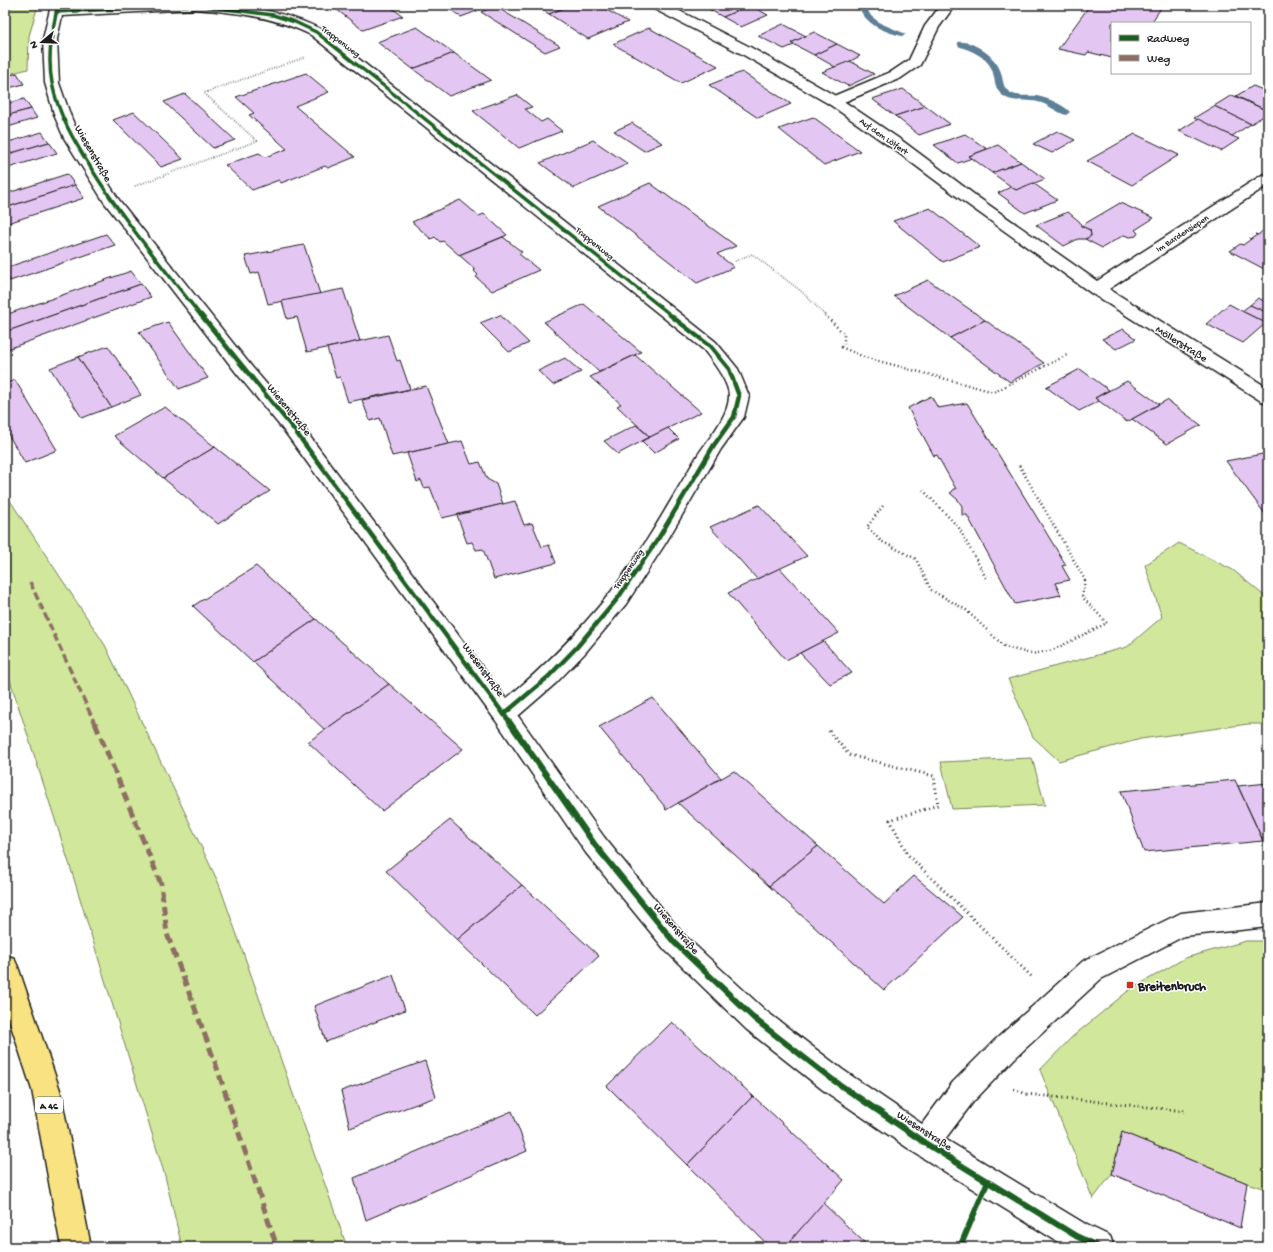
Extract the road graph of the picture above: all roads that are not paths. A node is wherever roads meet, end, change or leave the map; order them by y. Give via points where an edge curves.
1 (657, 5) edge
2 (948, 5) edge
3 (57, 8) edge
4 (834, 101) junction
5 (1268, 178) edge
6 (1097, 289) junction
7 (1268, 397) edge
8 (504, 714) junction
9 (1268, 915) edge
10 (5, 967) edge
11 (925, 1143) junction
12 (76, 1247) edge
13 (1099, 1247) edge

1 - 4 street, Auf dem Lölfert via 751,53
2 - 4 street via 932,26 915,62 896,75
3 - 8 street, Wiesenstraße via 50,39 52,83 72,138 108,196 292,427
3 - 8 street, Trappenweg via 195,5 244,9 295,22 316,32 710,346 729,369 739,396 734,417 658,539 618,598 577,647
4 - 6 street, Auf dem Lölfert
5 - 6 street, Im Bardensiepen
6 - 7 street, Möllerstraße
8 - 11 street, Wiesenstraße via 595,845 674,942 756,1020 833,1080
9 - 11 street via 1181,925 1092,970 963,1092
10 - 12 highway, A 46 via 46,1090
11 - 13 street, Wiesenstraße via 1042,1216

